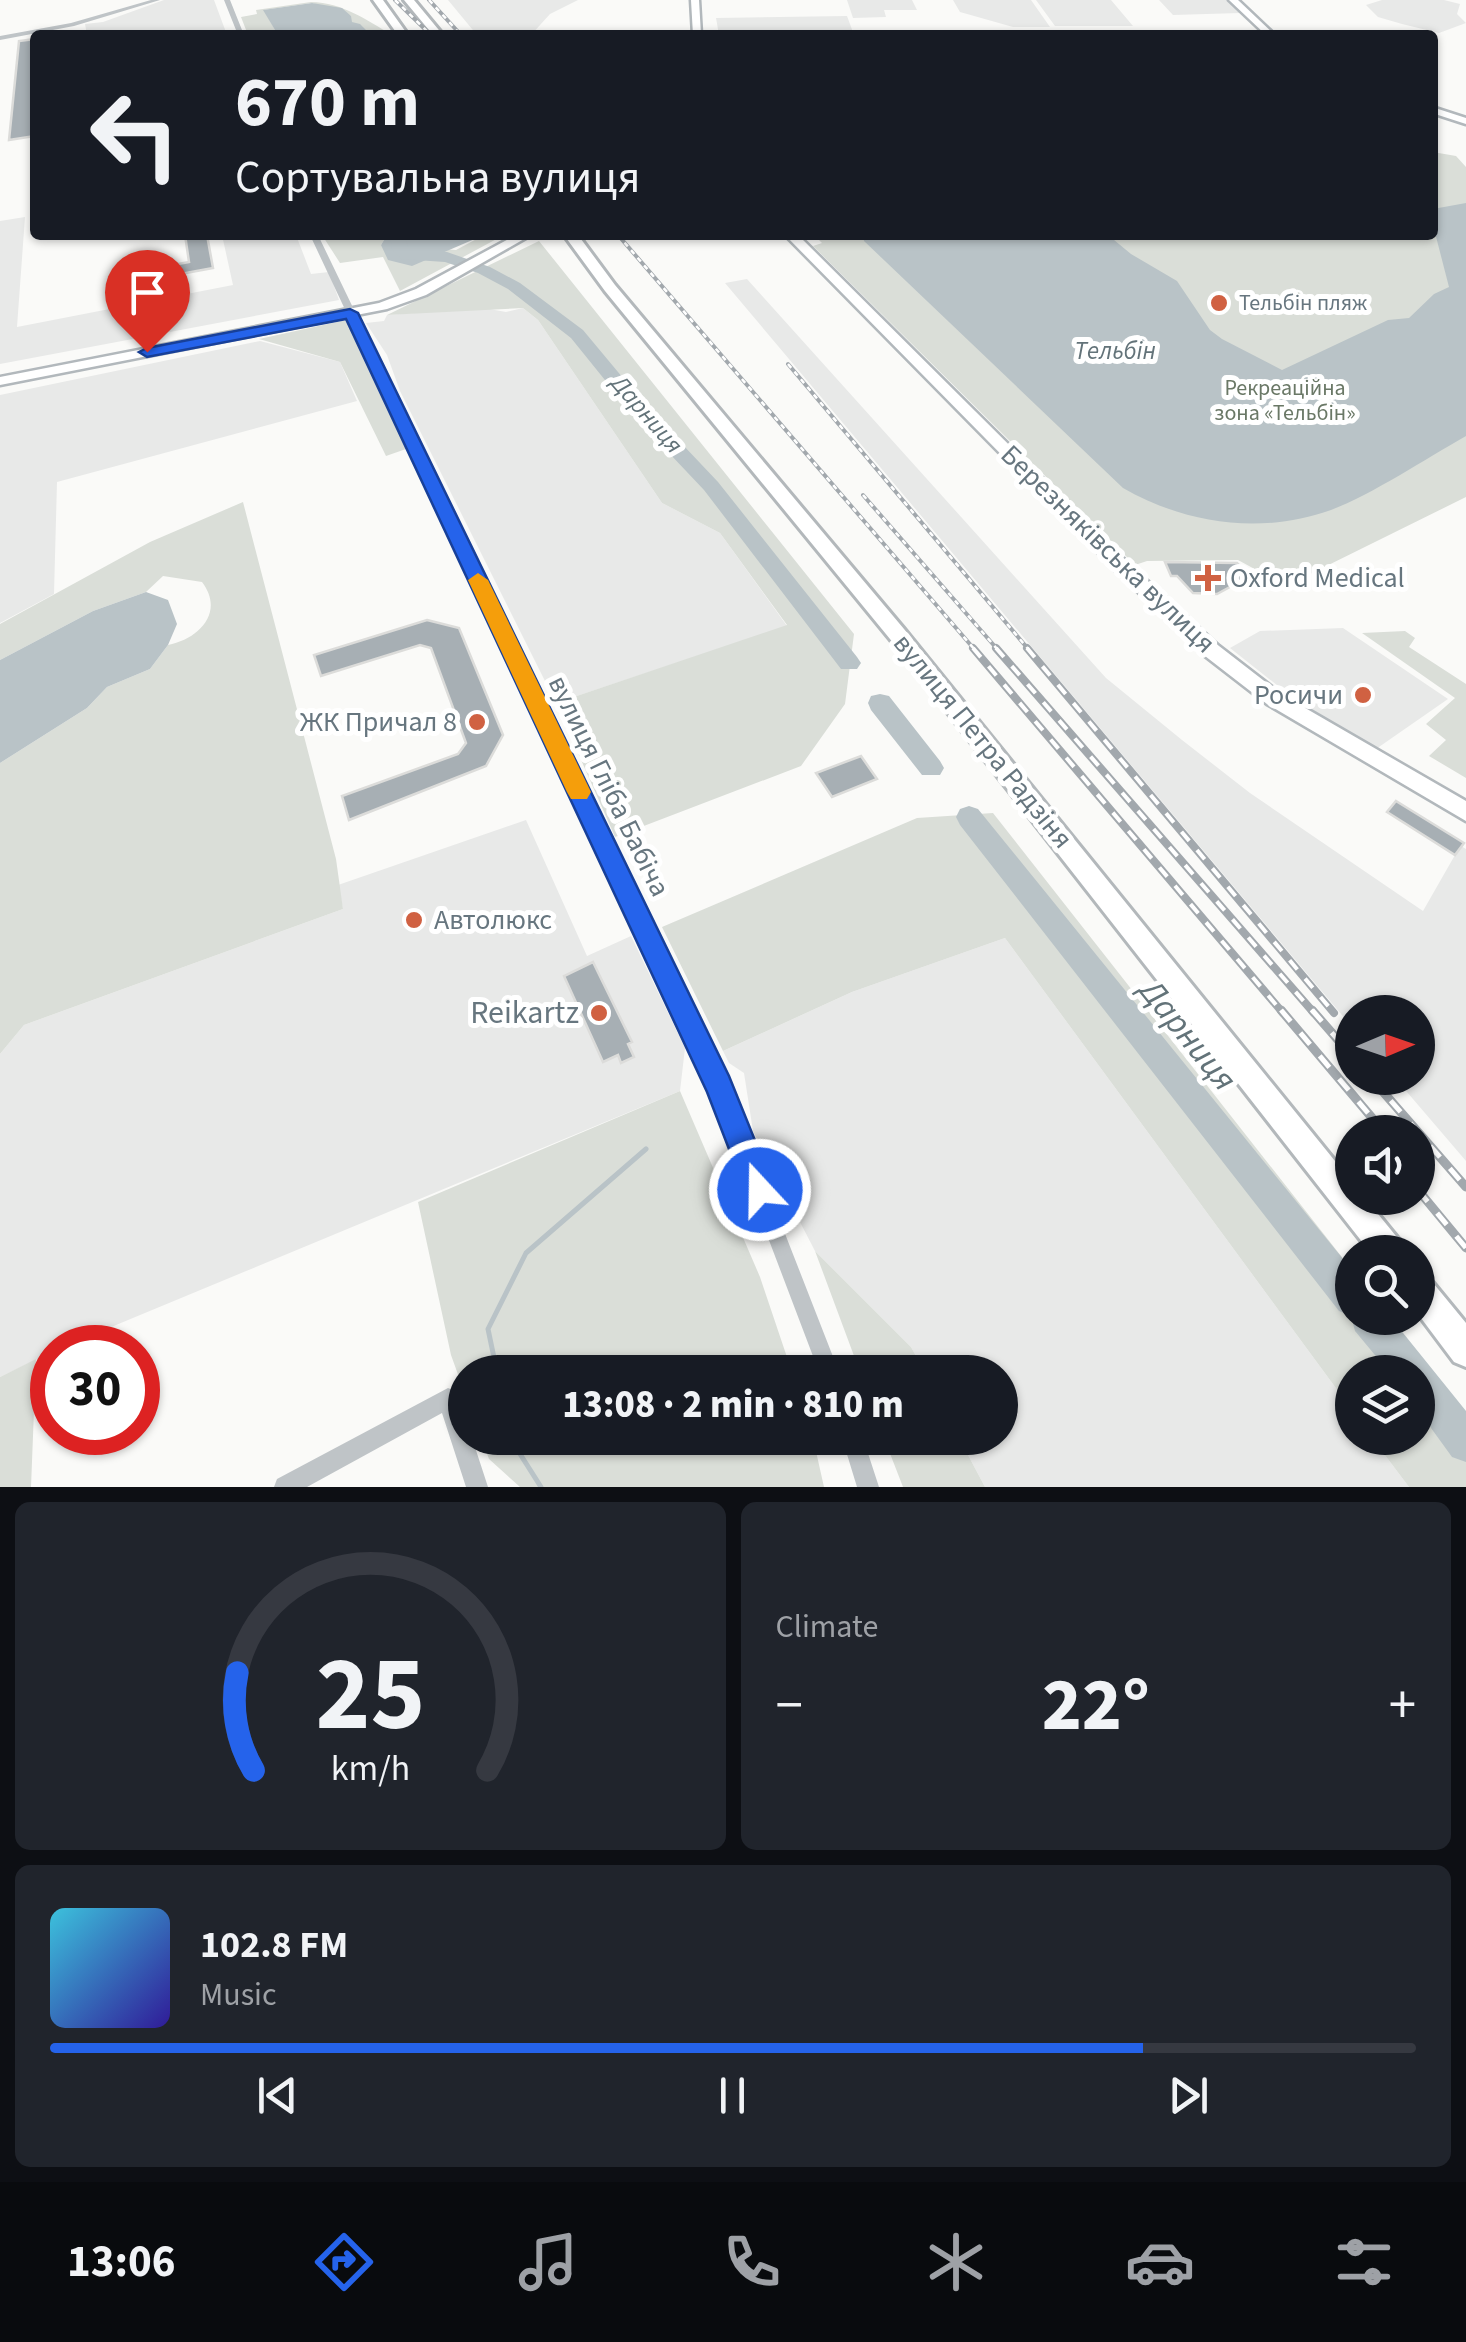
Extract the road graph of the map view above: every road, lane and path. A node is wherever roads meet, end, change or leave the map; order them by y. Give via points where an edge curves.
1 (157, 0) edge
2 (227, 0) edge
3 (241, 0) edge
4 (283, 0) edge
5 (378, 0) edge
6 (409, 0) edge
7 (695, 0) edge
8 (1233, 0) edge
9 (41, 30) edge
10 (239, 30) edge
11 (399, 30) edge
12 (434, 30) edge
13 (697, 30) edge
14 (1266, 30) edge
15 (30, 32) edge
16 (0, 38) edge
17 (1438, 112) edge
18 (1466, 121) edge
19 (317, 240) edge
20 (517, 240) edge
21 (575, 240) edge
22 (796, 240) edge
23 (350, 313) junction
24 (0, 381) edge
25 (1466, 812) edge
26 (1375, 1235) edge
27 (1435, 1311) edge
28 (1466, 1350) edge
29 (822, 1355) edge
30 (858, 1455) edge
31 (284, 1487) edge
32 (477, 1487) edge
33 (868, 1487) edge

1 - 9 street
2 - 10 street
3 - 4 street
5 - 11 main road
6 - 12 main road
7 - 13 street
8 - 14 street
15 - 16 street
17 - 18 street
19 - 23 street, вулиця Гліба Бабіча
20 - 23 street via 402,300
21 - 26 main road, вулиця Петра Радзіня
22 - 25 street, Березняківська вулиця via 1212,651 1274,699
23 - 24 street
23 - 29 street, вулиця Гліба Бабіча via 719,1086
27 - 28 main road
30 - 33 street
31 - 32 street via 448,1398

